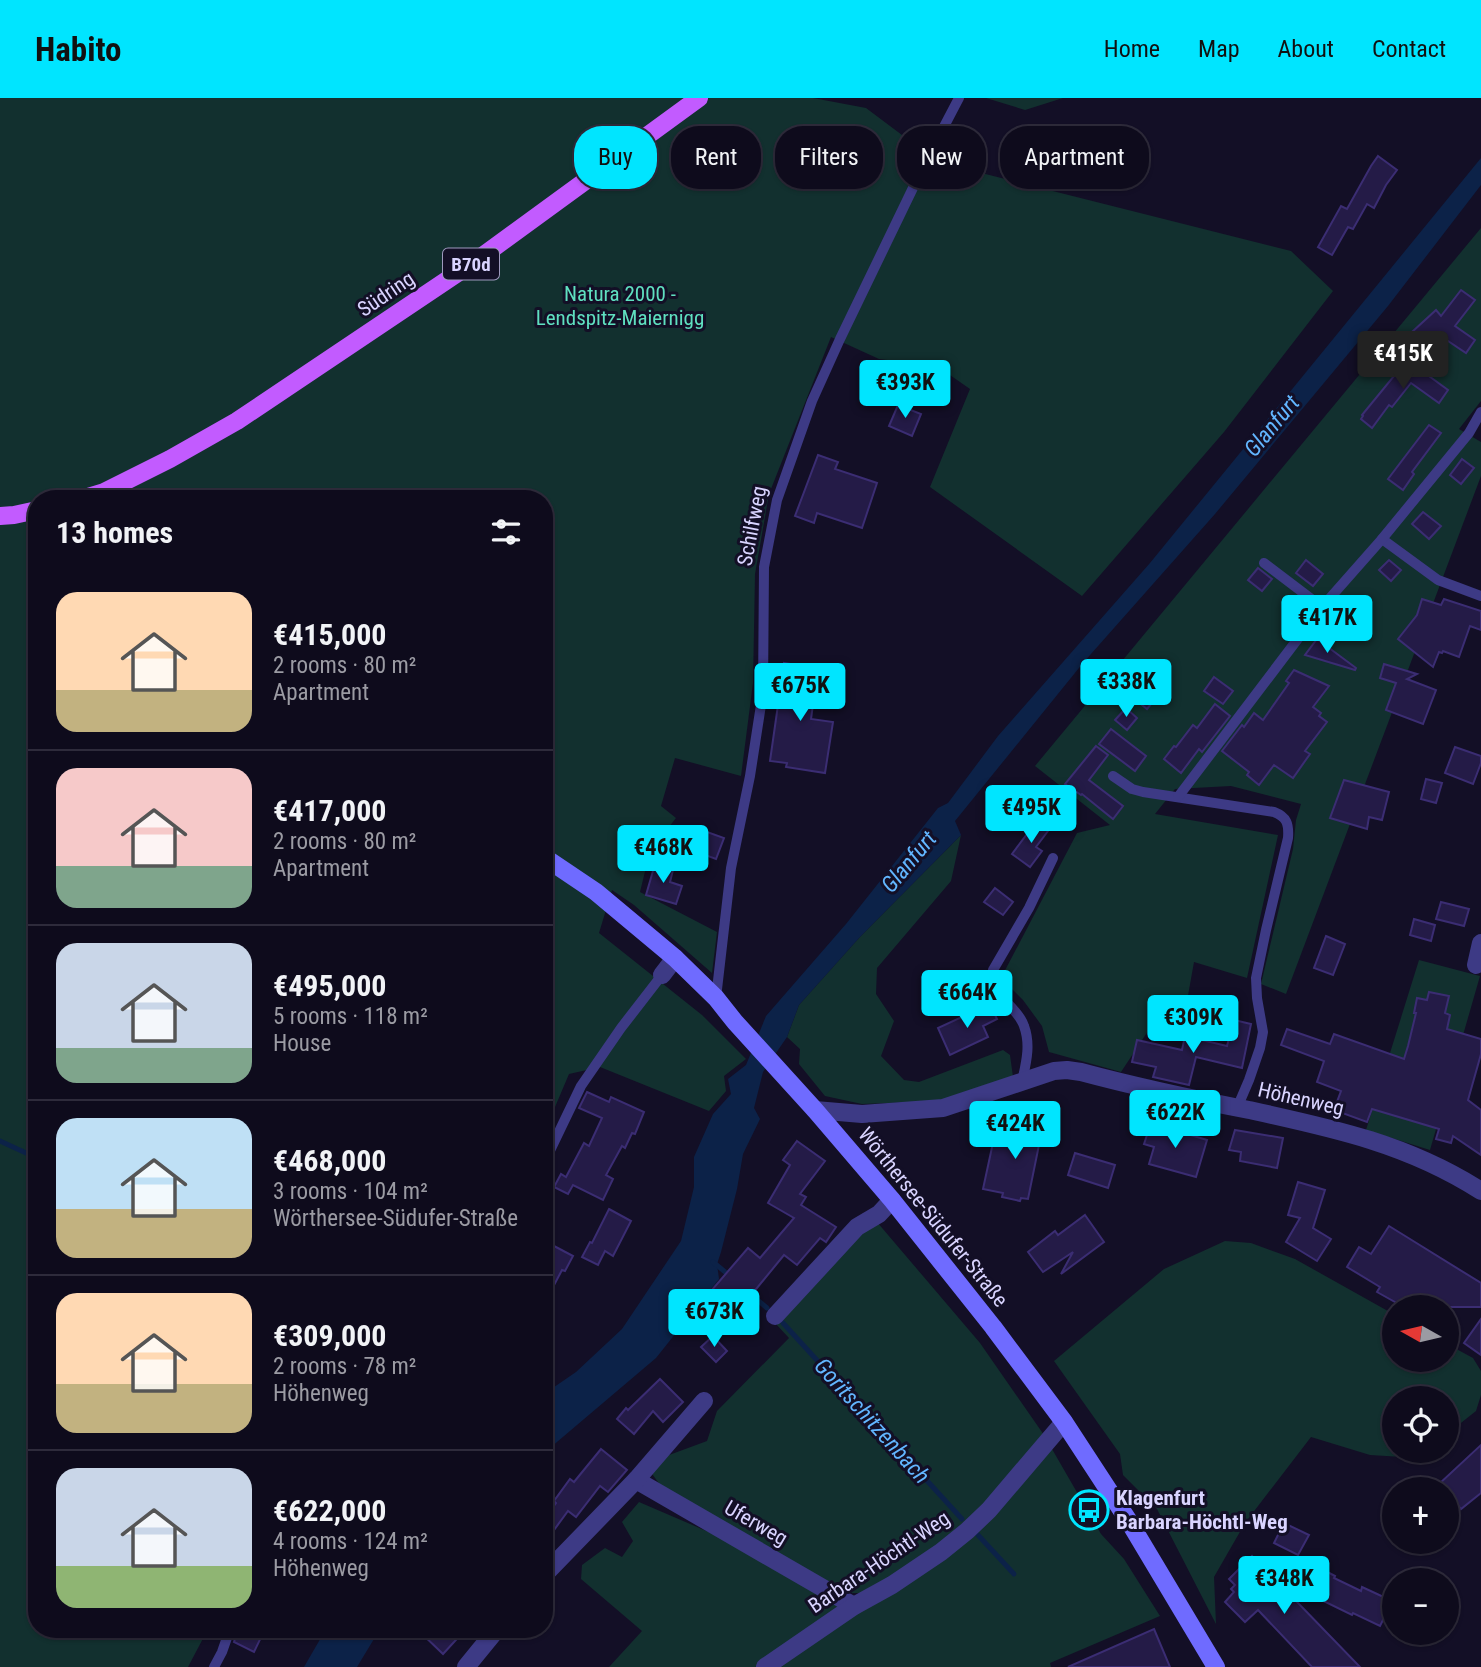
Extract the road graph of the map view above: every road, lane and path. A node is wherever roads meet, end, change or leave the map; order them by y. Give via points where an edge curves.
1 (699, 98) edge
2 (959, 98) edge
3 (1481, 412) edge
4 (108, 490) edge
5 (28, 512) edge
6 (0, 516) edge
7 (1382, 539) junction
8 (1264, 563) dead end
9 (1481, 596) edge
10 (1322, 607) junction
11 (1114, 776) dead end
12 (1178, 797) junction
13 (1053, 858) dead end
14 (553, 863) edge
15 (1481, 943) edge
16 (675, 958) junction
17 (1476, 965) dead end
18 (662, 975) joint
19 (716, 998) junction
20 (1022, 1082) junction
21 (1237, 1108) junction
22 (815, 1110) junction
23 (553, 1144) edge
24 (1481, 1191) edge
25 (892, 1200) junction
26 (775, 1316) dead end
27 (704, 1401) dead end
28 (1064, 1422) junction
29 (636, 1480) junction
30 (553, 1565) edge
31 (854, 1606) junction
32 (227, 1638) edge
33 (490, 1638) edge
34 (214, 1667) edge
35 (466, 1667) edge
36 (765, 1667) edge
37 (1216, 1667) edge

1 - 4 main road, Südring / B70d via 477,260 237,421
2 - 19 lane, Schilfweg via 839,338 777,500 764,567 763,692 731,868
3 - 7 lane
5 - 6 main road
7 - 9 lane via 1438,580
7 - 10 lane
8 - 10 lane
10 - 12 lane
11 - 12 lane via 1132,789
12 - 21 lane via 1274,812 1289,826 1256,978 1263,1032
13 - 20 lane via 991,977 996,991 1024,1024 1028,1042
14 - 16 main road, Wörthersee-Südufer-Straße via 596,892
15 - 17 street
16 - 18 street
16 - 19 main road, Wörthersee-Südufer-Straße
18 - 23 lane via 580,1086
19 - 22 main road, Wörthersee-Südufer-Straße
20 - 21 street, Höhenweg via 1067,1070
20 - 22 street, Höhenweg via 943,1108 862,1114
21 - 24 street, Höhenweg via 1367,1138 1456,1175
22 - 25 main road, Wörthersee-Südufer-Straße
25 - 26 street via 857,1227
25 - 28 main road, Wörthersee-Südufer-Straße
27 - 29 street
28 - 31 street, Barbara-Höchtl-Weg via 967,1531 892,1585
28 - 37 main road, Wörthersee-Südufer-Straße
29 - 30 street
29 - 31 street, Uferweg
31 - 36 street, Barbara-Höchtl-Weg
32 - 34 lane
33 - 35 street

